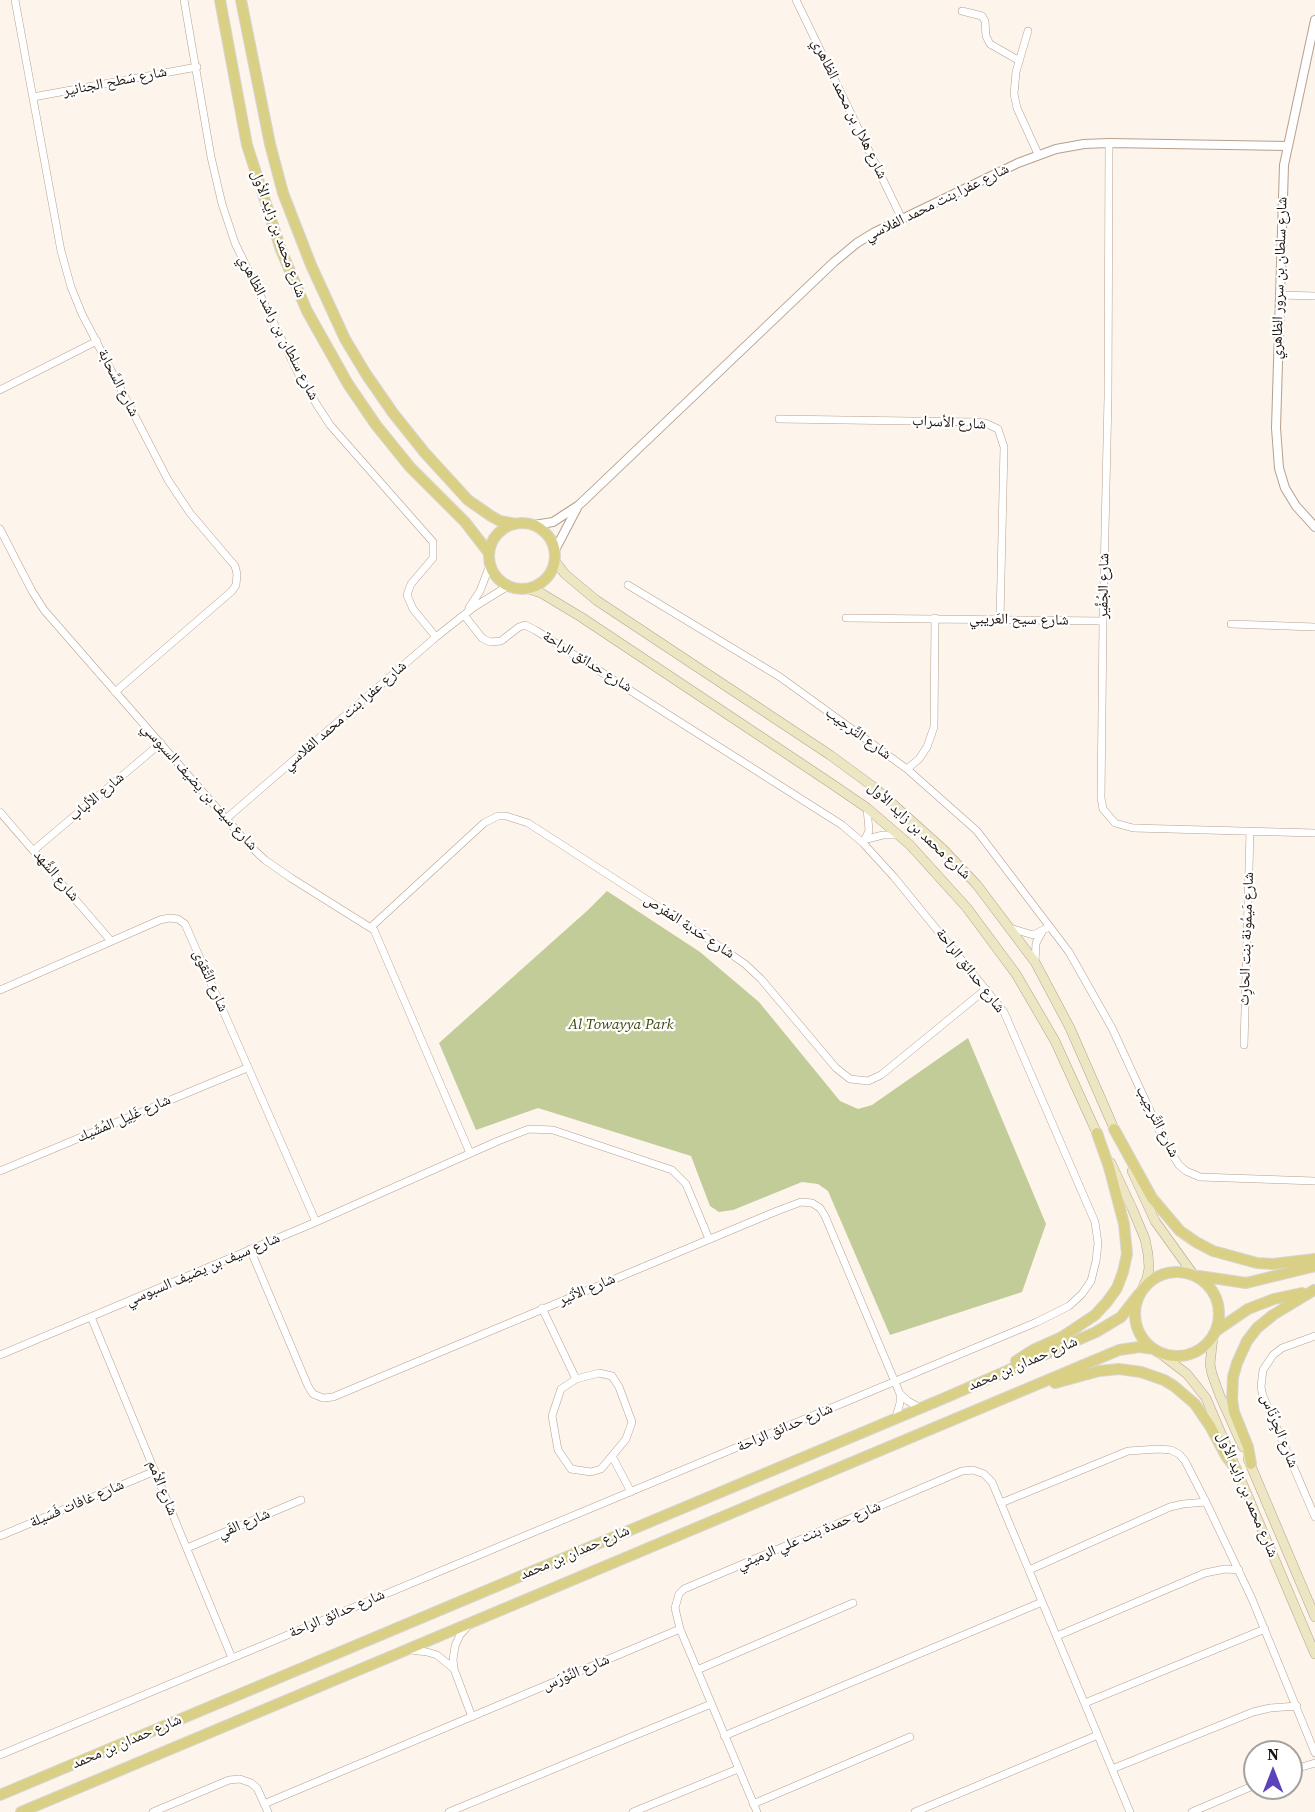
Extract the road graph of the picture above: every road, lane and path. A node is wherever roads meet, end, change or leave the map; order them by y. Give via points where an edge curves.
1 (15, 0) edge
2 (184, 0) edge
3 (220, 0) edge
4 (241, 0) edge
5 (798, 1) edge
6 (963, 11) dead end
7 (1315, 20) edge
8 (1028, 31) dead end
9 (1311, 56) edge
10 (1018, 60) junction
11 (197, 67) junction
12 (33, 97) junction
13 (1109, 143) junction
14 (1287, 146) junction
15 (1038, 154) junction
16 (902, 219) junction
17 (1280, 295) junction
18 (1315, 296) edge
19 (97, 341) junction
20 (0, 390) edge
21 (779, 419) dead end
22 (579, 505) junction
23 (515, 524) junction
24 (534, 525) junction
25 (1315, 527) edge
26 (0, 530) edge
27 (489, 553) junction
28 (555, 555) junction
29 (490, 565) junction
30 (628, 585) dead end
31 (508, 586) junction
32 (529, 589) junction
33 (464, 615) junction
34 (846, 618) dead end
35 (935, 618) junction
36 (1000, 619) junction
37 (1102, 621) junction
38 (1231, 624) dead end
39 (1315, 627) edge
40 (436, 637) junction
41 (116, 692) junction
42 (160, 743) junction
43 (907, 769) junction
44 (867, 808) junction
45 (0, 812) edge
46 (228, 818) junction
47 (1250, 832) junction
48 (1315, 833) edge
49 (899, 835) junction
50 (865, 841) junction
51 (34, 850) junction
52 (371, 927) junction
53 (1008, 927) junction
54 (1049, 927) junction
55 (1042, 932) junction
56 (111, 941) junction
57 (1035, 962) junction
58 (986, 989) junction
59 (0, 990) edge
60 (1244, 1045) dead end
61 (247, 1068) junction
62 (1114, 1129) junction
63 (1097, 1133) junction
64 (470, 1153) junction
65 (0, 1171) edge
66 (1315, 1181) edge
67 (316, 1222) junction
68 (709, 1239) junction
69 (250, 1249) junction
70 (1315, 1259) edge
71 (1315, 1266) edge
72 (1194, 1275) junction
73 (1314, 1290) edge
74 (1140, 1293) junction
75 (542, 1308) junction
76 (91, 1317) junction
77 (1214, 1334) junction
78 (1315, 1336) edge
79 (1155, 1350) junction
80 (0, 1355) edge
81 (998, 1374) junction
82 (576, 1379) junction
83 (895, 1382) junction
84 (900, 1394) junction
85 (1003, 1398) junction
86 (920, 1408) junction
87 (896, 1417) junction
88 (612, 1456) junction
89 (1251, 1464) junction
90 (1236, 1469) junction
91 (155, 1471) junction
92 (631, 1492) junction
93 (301, 1500) dead end
94 (1206, 1502) junction
95 (1001, 1503) junction
96 (1315, 1517) edge
97 (1, 1533) edge
98 (187, 1548) junction
99 (1029, 1570) junction
100 (1239, 1570) junction
101 (1042, 1602) junction
102 (853, 1603) dead end
103 (1315, 1617) edge
104 (472, 1622) junction
105 (680, 1629) junction
106 (1265, 1629) junction
107 (1057, 1636) junction
108 (404, 1651) junction
109 (1315, 1654) edge
110 (232, 1658) junction
111 (454, 1669) junction
112 (697, 1670) junction
113 (1084, 1703) junction
114 (711, 1704) junction
115 (1297, 1706) junction
116 (472, 1717) junction
117 (1098, 1735) junction
118 (724, 1736) junction
119 (910, 1737) dead end
120 (1315, 1753) edge
121 (0, 1755) edge
122 (738, 1769) junction
123 (1112, 1769) junction
124 (1243, 1790) edge
125 (0, 1795) edge
126 (264, 1804) junction
127 (753, 1804) junction
128 (21, 1812) edge
129 (153, 1812) edge
130 (268, 1812) edge
131 (449, 1812) edge
132 (633, 1812) edge
133 (757, 1812) edge
134 (915, 1812) edge
135 (1130, 1812) edge
136 (1192, 1812) edge

1 - 12 street, شارع السَّحابة
2 - 11 street, شارع سلطان بن راشد الظاهري
3 - 27 main road, شارع محمد بن زايد الأول via 250,154 281,250 307,311 376,425
4 - 23 main road, شارع محمد بن زايد الأول via 283,193 310,266 345,339 424,453 468,500 500,521
5 - 16 street, شارع هلال بن محمد الظاهري
6 - 10 street via 982,16 990,44
7 - 9 street, شارع سلطان بن سرور الظاهري
8 - 10 street
9 - 14 street, شارع سلطان بن سرور الظاهري
10 - 15 street via 1015,101
11 - 12 street, شارع سَطح الجنانير
11 - 40 street, شارع سلطان بن راشد الظاهري via 228,224 299,375 330,425 433,542 433,558 411,584 407,595 413,609
12 - 19 street, شارع السَّحابة via 65,270
13 - 14 street, شارع عفرا بنت محمد الفلاسي
13 - 15 street, شارع عفرا بنت محمد الفلاسي
13 - 37 street, شارع الجُفِّير
14 - 17 street, شارع سلطان بن سرور الظاهري
15 - 16 street, شارع عفرا بنت محمد الفلاسي
16 - 22 street, شارع عفرا بنت محمد الفلاسي via 857,243 834,262
17 - 18 street
17 - 25 street, شارع سلطان بن سرور الظاهري via 1276,428 1279,468 1285,488
19 - 20 street
19 - 41 street, شارع السَّحابة via 168,480 237,574 232,591
21 - 36 street, شارع الأسراب via 976,422 998,429 1004,447
22 - 24 street, شارع عفرا بنت محمد الفلاسي via 553,522
22 - 28 street, شارع عفرا بنت محمد الفلاسي
23 - 24 main road
23 - 27 main road via 497,534
24 - 28 main road via 551,539
26 - 41 street, شارع سيف بن يضيف السبوسي via 44,610
27 - 29 main road
28 - 32 main road via 546,579
28 - 53 main road, شارع محمد بن زايد الأول via 565,574 596,600 875,788 943,849 977,885
29 - 31 main road
29 - 33 street, شارع عفرا بنت محمد الفلاسي via 480,591
30 - 43 street, شارع التَّرحِيب via 780,677
31 - 32 main road
31 - 33 street, شارع عفرا بنت محمد الفلاسي
32 - 44 main road, شارع محمد بن زايد الأول via 581,617
33 - 40 street, شارع عفرا بنت محمد الفلاسي
33 - 50 street, شارع حدائق الراحة via 490,642 501,641 519,627 535,630
34 - 35 street, شارع سيح العَريبي
35 - 36 street, شارع سيح العَريبي
35 - 43 street via 934,727 927,747
36 - 37 street, شارع سيح العَريبي
37 - 47 street, شارع الجُفِّير via 1101,798 1109,817 1133,828
38 - 39 street
40 - 46 street, شارع عفرا بنت محمد الفلاسي
41 - 42 street, شارع سيف بن يضيف السبوسي
42 - 46 street, شارع سيف بن يضيف السبوسي
42 - 51 street, شارع الألباب
43 - 54 street, شارع التَّرحِيب via 977,831
44 - 49 main road, شارع محمد بن زايد الأول
44 - 50 street via 869,831
45 - 51 street, شارع الشَّهد
46 - 52 street, شارع سيف بن يضيف السبوسي via 265,860
47 - 48 street, شارع الجُفِّير
47 - 60 street, شارع مَيمُونة بنت الحارِث
49 - 50 street
49 - 63 main road, شارع محمد بن زايد الأول via 943,879 1016,974 1055,1041
50 - 58 street, شارع حدائق الراحة
51 - 56 street, شارع الشَّهد
52 - 58 street, شارع حَدبة المَفرَص via 484,823 506,816 528,823 745,964 850,1079 868,1081 881,1075
52 - 64 street
53 - 55 street via 1026,934
53 - 57 main road, شارع محمد بن زايد الأول
54 - 55 street
54 - 66 street, شارع التَّرحِيب via 1088,984 1179,1165 1200,1178
55 - 57 street via 1036,943
56 - 59 street, شارع التَّقوَى
56 - 61 street, شارع التَّقوَى via 169,918 185,924
57 - 62 main road, شارع محمد بن زايد الأول via 1070,1028
58 - 83 street, شارع حدائق الراحة via 1013,1031 1095,1222 1098,1243 1094,1271 1082,1294 1053,1315
61 - 65 street, شارع غَلِيل المُشَيك
61 - 67 street, شارع التَّقوَى
62 - 70 main road via 1152,1198 1180,1231 1196,1242 1257,1263
62 - 72 main road, شارع محمد بن زايد الأول via 1155,1221
63 - 74 main road, شارع محمد بن زايد الأول via 1145,1239 1149,1268
63 - 81 main road via 1127,1240 1117,1288 1081,1326 1027,1353
64 - 67 street, شارع سيف بن يضيف السبوسي
64 - 68 street, شارع سيف بن يضيف السبوسي via 518,1132 546,1129 672,1170 686,1184
67 - 69 street, شارع سيف بن يضيف السبوسي
68 - 75 street, شارع الأثير
68 - 83 street, شارع الأثير via 801,1202 820,1208
69 - 75 street, شارع الأثير via 308,1386 323,1398
69 - 76 street, شارع سيف بن يضيف السبوسي
71 - 72 main road via 1246,1283
72 - 74 main road via 1167,1273 1155,1278
72 - 77 main road via 1208,1284 1216,1297 1220,1312
73 - 77 main road via 1254,1306
73 - 89 main road via 1257,1328 1237,1363 1232,1401
74 - 79 main road via 1136,1325
74 - 81 main road, شارع حمدان بن محمد via 1121,1317 1105,1328
75 - 82 street
76 - 80 street, شارع سيف بن يضيف السبوسي
76 - 91 street, شارع الأمم
77 - 79 main road via 1199,1350 1189,1354 1178,1356
77 - 89 main road, شارع محمد بن زايد الأول via 1212,1374
78 - 96 street, شارع الجِرْنَاس via 1273,1355 1263,1370 1261,1387
79 - 85 main road, شارع حمدان بن محمد via 1119,1350
79 - 90 main road, شارع محمد بن زايد الأول via 1187,1374 1206,1398
81 - 86 main road, شارع حمدان بن محمد
82 - 88 street via 599,1372 612,1376 619,1387 632,1422 626,1439
82 - 88 street via 561,1389 552,1416 558,1450 571,1469 591,1473 601,1469
83 - 84 street, شارع الأثير
83 - 92 street, شارع حدائق الراحة
84 - 86 street
84 - 87 street
85 - 90 main road via 1099,1371 1119,1369 1147,1374 1174,1386 1194,1404
85 - 104 main road, شارع حمدان بن محمد
86 - 87 main road, شارع حمدان بن محمد
87 - 125 main road, شارع حمدان بن محمد
88 - 92 street
89 - 103 main road, شارع محمد بن زايد الأول
90 - 109 main road, شارع محمد بن زايد الأول
91 - 97 street, شارع غافات فَسَيلة
91 - 98 street, شارع الأمم
92 - 110 street, شارع حدائق الراحة
93 - 98 street, شارع الفَي
94 - 95 street via 1182,1457 1159,1449 1120,1454
94 - 99 street via 1170,1508
94 - 100 street
95 - 99 street, شارع حمدة بنت علي الرميثي
95 - 105 street, شارع حمدة بنت علي الرميثي via 984,1474 962,1472 684,1589 675,1608
98 - 110 street, شارع الأمم
99 - 101 street, شارع حمدة بنت علي الرميثي
100 - 106 street
100 - 107 street via 1205,1573
101 - 107 street, شارع حمدة بنت علي الرميثي
101 - 118 street
102 - 112 street
104 - 108 main road, شارع حمدان بن محمد
104 - 111 street via 455,1646
105 - 112 street, شارع حمدة بنت علي الرميثي
105 - 116 street, شارع النَّوْرَس
106 - 113 street
106 - 115 street
107 - 113 street, شارع حمدة بنت علي الرميثي
108 - 111 street via 437,1655
108 - 128 main road, شارع حمدان بن محمد
110 - 121 street, شارع حدائق الراحة
111 - 116 street
112 - 114 street, شارع حمدة بنت علي الرميثي
113 - 117 street, شارع حمدة بنت علي الرميثي
114 - 118 street, شارع حمدة بنت علي الرميثي
114 - 131 street
115 - 120 street
115 - 123 street via 1253,1712
116 - 126 street, شارع النَّوْرَس
117 - 123 street, شارع حمدة بنت علي الرميثي
117 - 134 street
118 - 122 street, شارع حمدة بنت علي الرميثي
119 - 127 street
122 - 127 street, شارع حمدة بنت علي الرميثي
122 - 132 street
123 - 135 street, شارع حمدة بنت علي الرميثي
124 - 136 street
126 - 129 street via 254,1785 234,1779
126 - 130 street
127 - 133 street, شارع حمدة بنت علي الرميثي

